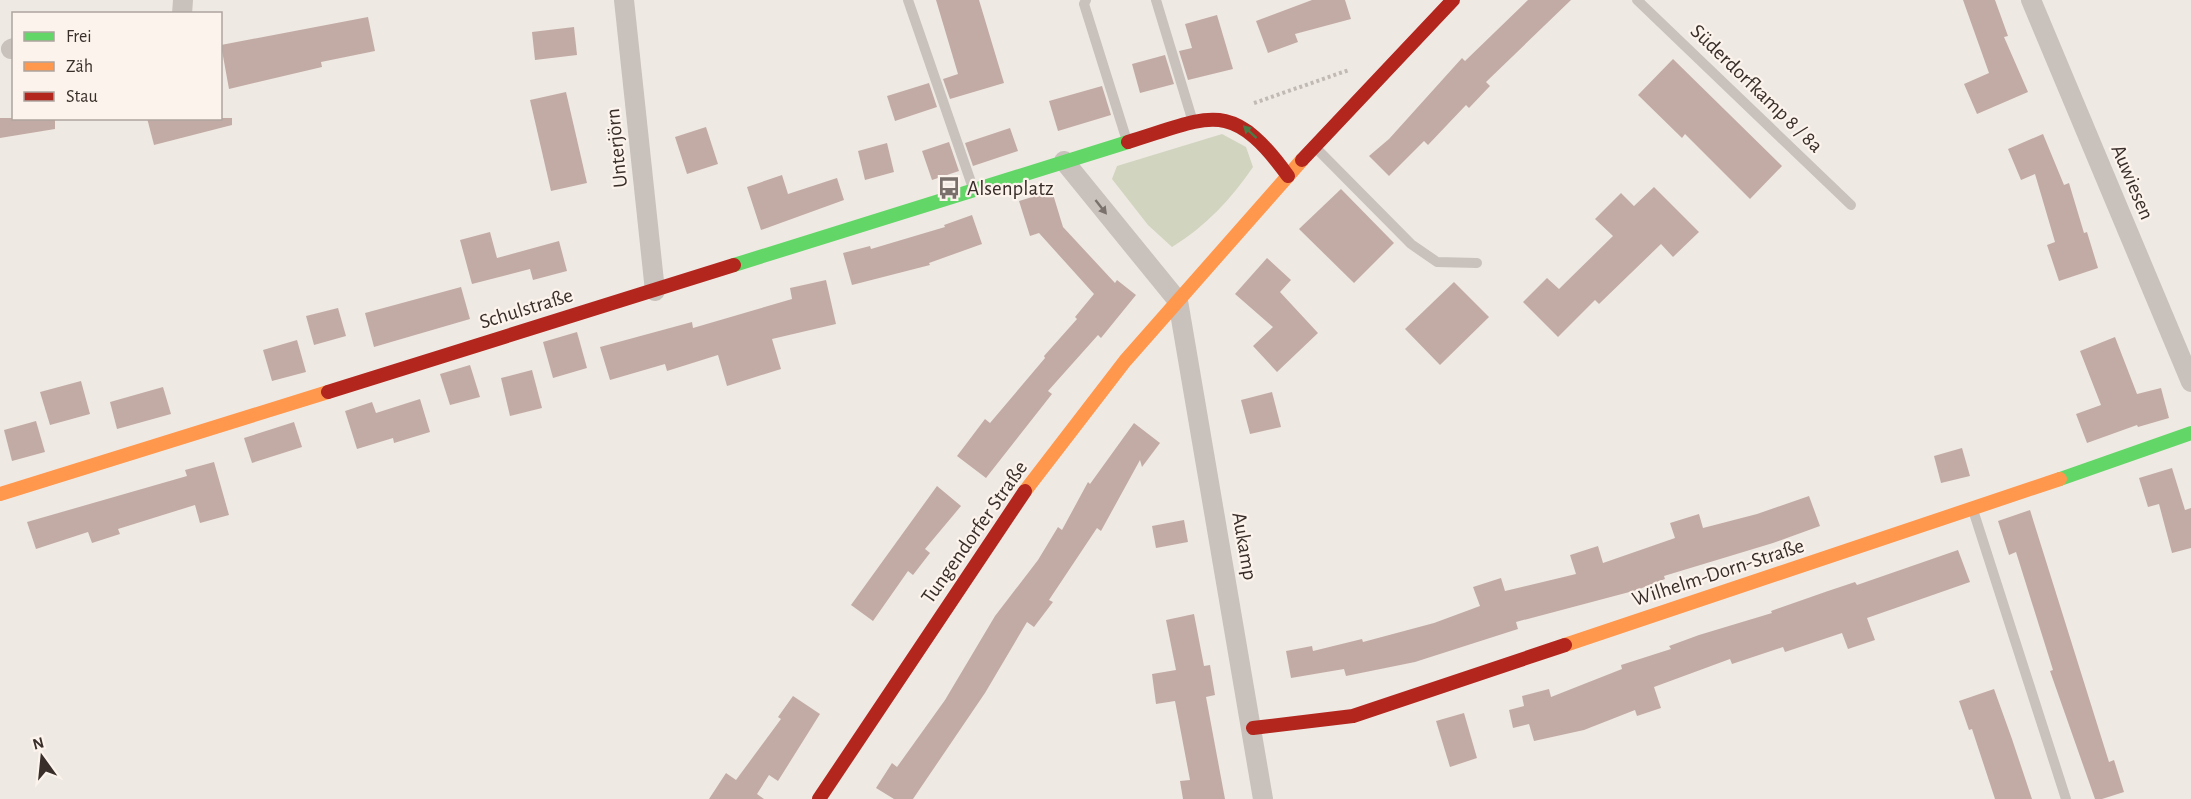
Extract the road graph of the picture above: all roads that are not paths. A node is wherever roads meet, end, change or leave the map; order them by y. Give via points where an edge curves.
1 (624, 0) edge
2 (908, 0) edge
3 (1086, 0) edge
4 (1156, 0) edge
5 (1453, 0) edge
6 (1637, 0) edge
7 (2031, 0) edge
8 (1193, 122) junction
9 (1127, 142) junction
10 (1315, 147) junction
11 (1064, 161) junction
12 (1288, 176) junction
13 (973, 188) junction
14 (1851, 205) dead end
15 (1477, 263) dead end
16 (655, 291) junction
17 (1178, 301) junction
18 (2191, 382) edge
19 (2191, 433) edge
20 (0, 494) edge
21 (1972, 509) junction
22 (1253, 728) junction
23 (819, 799) edge
24 (1263, 799) edge
25 (2066, 799) edge

1 - 16 street, Unterjörn
2 - 13 lane
3 - 9 lane via 1084,4
4 - 8 lane
5 - 10 street
6 - 14 lane, Süderdorfkamp 8 / 8a
7 - 18 street, Auwiesen
8 - 9 street
12 -> 8 street via 1241,123 1211,117
9 - 11 street
10 - 12 street
10 - 15 lane via 1420,250 1437,262
11 - 13 street, Schulstraße
11 -> 17 street
12 - 17 street
13 - 16 street, Schulstraße
16 - 20 street, Schulstraße
17 - 22 street, Aukamp
17 - 23 street, Tungendorfer Straße via 1125,362 1009,517
19 - 21 street, Wilhelm-Dorn-Straße
21 - 22 street, Wilhelm-Dorn-Straße via 1353,716
21 - 25 lane
22 - 24 street, Aukamp

